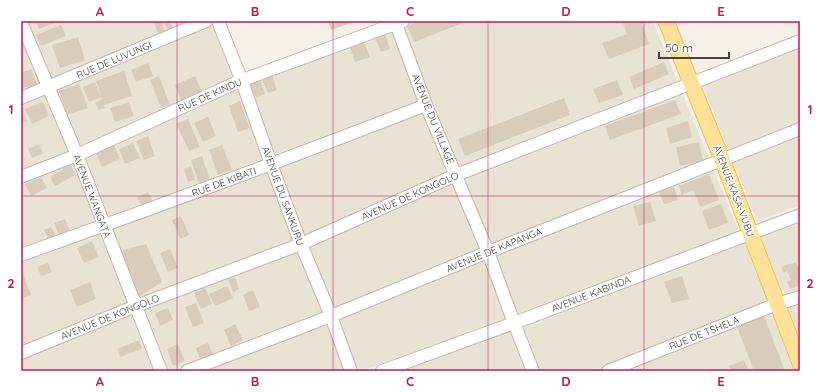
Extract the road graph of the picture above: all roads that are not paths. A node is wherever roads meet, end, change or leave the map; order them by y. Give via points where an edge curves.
1 (206, 21) edge
2 (218, 21) edge
3 (666, 21) edge
4 (21, 22) edge
5 (400, 22) edge
6 (800, 41) edge
7 (242, 80) junction
8 (691, 84) junction
9 (48, 87) junction
10 (21, 98) edge
11 (426, 105) junction
12 (800, 129) edge
13 (77, 156) junction
14 (722, 159) junction
15 (271, 164) junction
16 (456, 175) junction
17 (21, 177) edge
18 (800, 215) edge
19 (104, 226) junction
20 (750, 233) junction
21 (301, 244) junction
22 (488, 252) junction
23 (21, 255) edge
24 (800, 297) edge
25 (778, 304) junction
26 (136, 306) junction
27 (331, 316) junction
28 (514, 323) junction
29 (21, 353) edge
30 (800, 362) edge
31 (162, 371) edge
32 (187, 371) edge
33 (351, 371) edge
34 (382, 371) edge
35 (533, 371) edge
36 (608, 371) edge

1 - 9 street, RUE DE LUVUNGI
2 - 7 street, AVENUE DU SANKURU
3 - 8 main road, AVENUE KASA-VUBU
4 - 9 street, AVENUE WANGATA
5 - 7 street, RUE DE KINDU
5 - 11 street, AVENUE DU VILLAGE
6 - 8 street, AVENUE DE KONGOLO
7 - 13 street, RUE DE KINDU
7 - 15 street, AVENUE DU SANKURU
8 - 14 main road, AVENUE KASA-VUBU
8 - 16 street, AVENUE DE KONGOLO
9 - 10 street, RUE DE LUVUNGI
9 - 13 street, AVENUE WANGATA
11 - 15 street, RUE DE KIBATI
11 - 16 street, AVENUE DU VILLAGE
12 - 14 street, AVENUE DE KAPANGA
13 - 17 street, RUE DE KINDU
13 - 19 street, AVENUE WANGATA
14 - 20 main road, AVENUE KASA-VUBU
14 - 22 street, AVENUE DE KAPANGA
15 - 19 street, RUE DE KIBATI
15 - 21 street, AVENUE DU SANKURU
16 - 21 street, AVENUE DE KONGOLO
16 - 22 street, AVENUE DU VILLAGE
18 - 20 street, AVENUE KABINDA
19 - 23 street, RUE DE KIBATI
19 - 26 street, AVENUE WANGATA
20 - 25 main road, AVENUE KASA-VUBU
20 - 28 street, AVENUE KABINDA
21 - 26 street, AVENUE DE KONGOLO
21 - 27 street, AVENUE DU SANKURU
22 - 27 street, AVENUE DE KAPANGA
22 - 28 street, AVENUE DU VILLAGE
24 - 25 street, RUE DE TSHELA
25 - 30 main road, AVENUE KASA-VUBU
25 - 36 street, RUE DE TSHELA
26 - 29 street, AVENUE DE KONGOLO
26 - 31 street, AVENUE WANGATA
27 - 32 street, AVENUE DE KAPANGA
27 - 33 street, AVENUE DU SANKURU
28 - 34 street, AVENUE KABINDA
28 - 35 street, AVENUE DU VILLAGE

